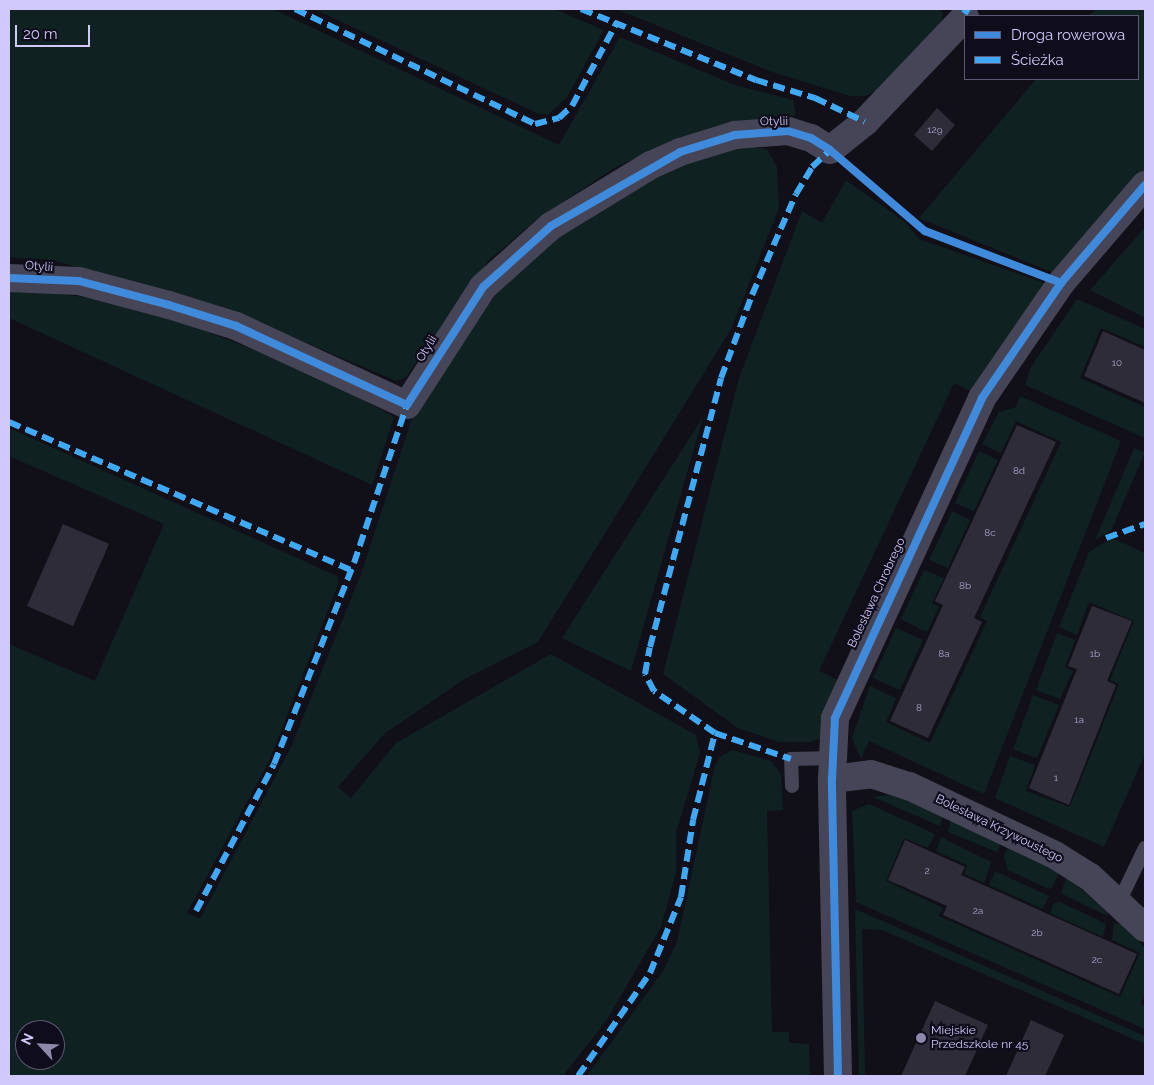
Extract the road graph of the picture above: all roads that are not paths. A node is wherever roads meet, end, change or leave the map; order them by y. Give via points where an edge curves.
1 (964, 19) edge
2 (1145, 186) edge
3 (9, 278) edge
4 (832, 768) junction
5 (792, 786) dead end
6 (1145, 848) edge
7 (1120, 902) junction
8 (1145, 928) edge
9 (838, 1076) edge

1 - 3 street, Otylii via 865,122 830,150 811,138 788,131 735,135 680,152 651,166 551,226 483,287 445,340 407,405 236,326 186,310 79,281
2 - 4 street, Bolesława Chrobrego via 1061,283 982,398 845,690 835,718
4 - 5 lane via 791,759
4 - 7 street, Bolesława Krzywoustego via 871,774 909,786 1055,854
4 - 9 street, Bolesława Chrobrego
6 - 7 lane
7 - 8 street, Bolesława Krzywoustego

